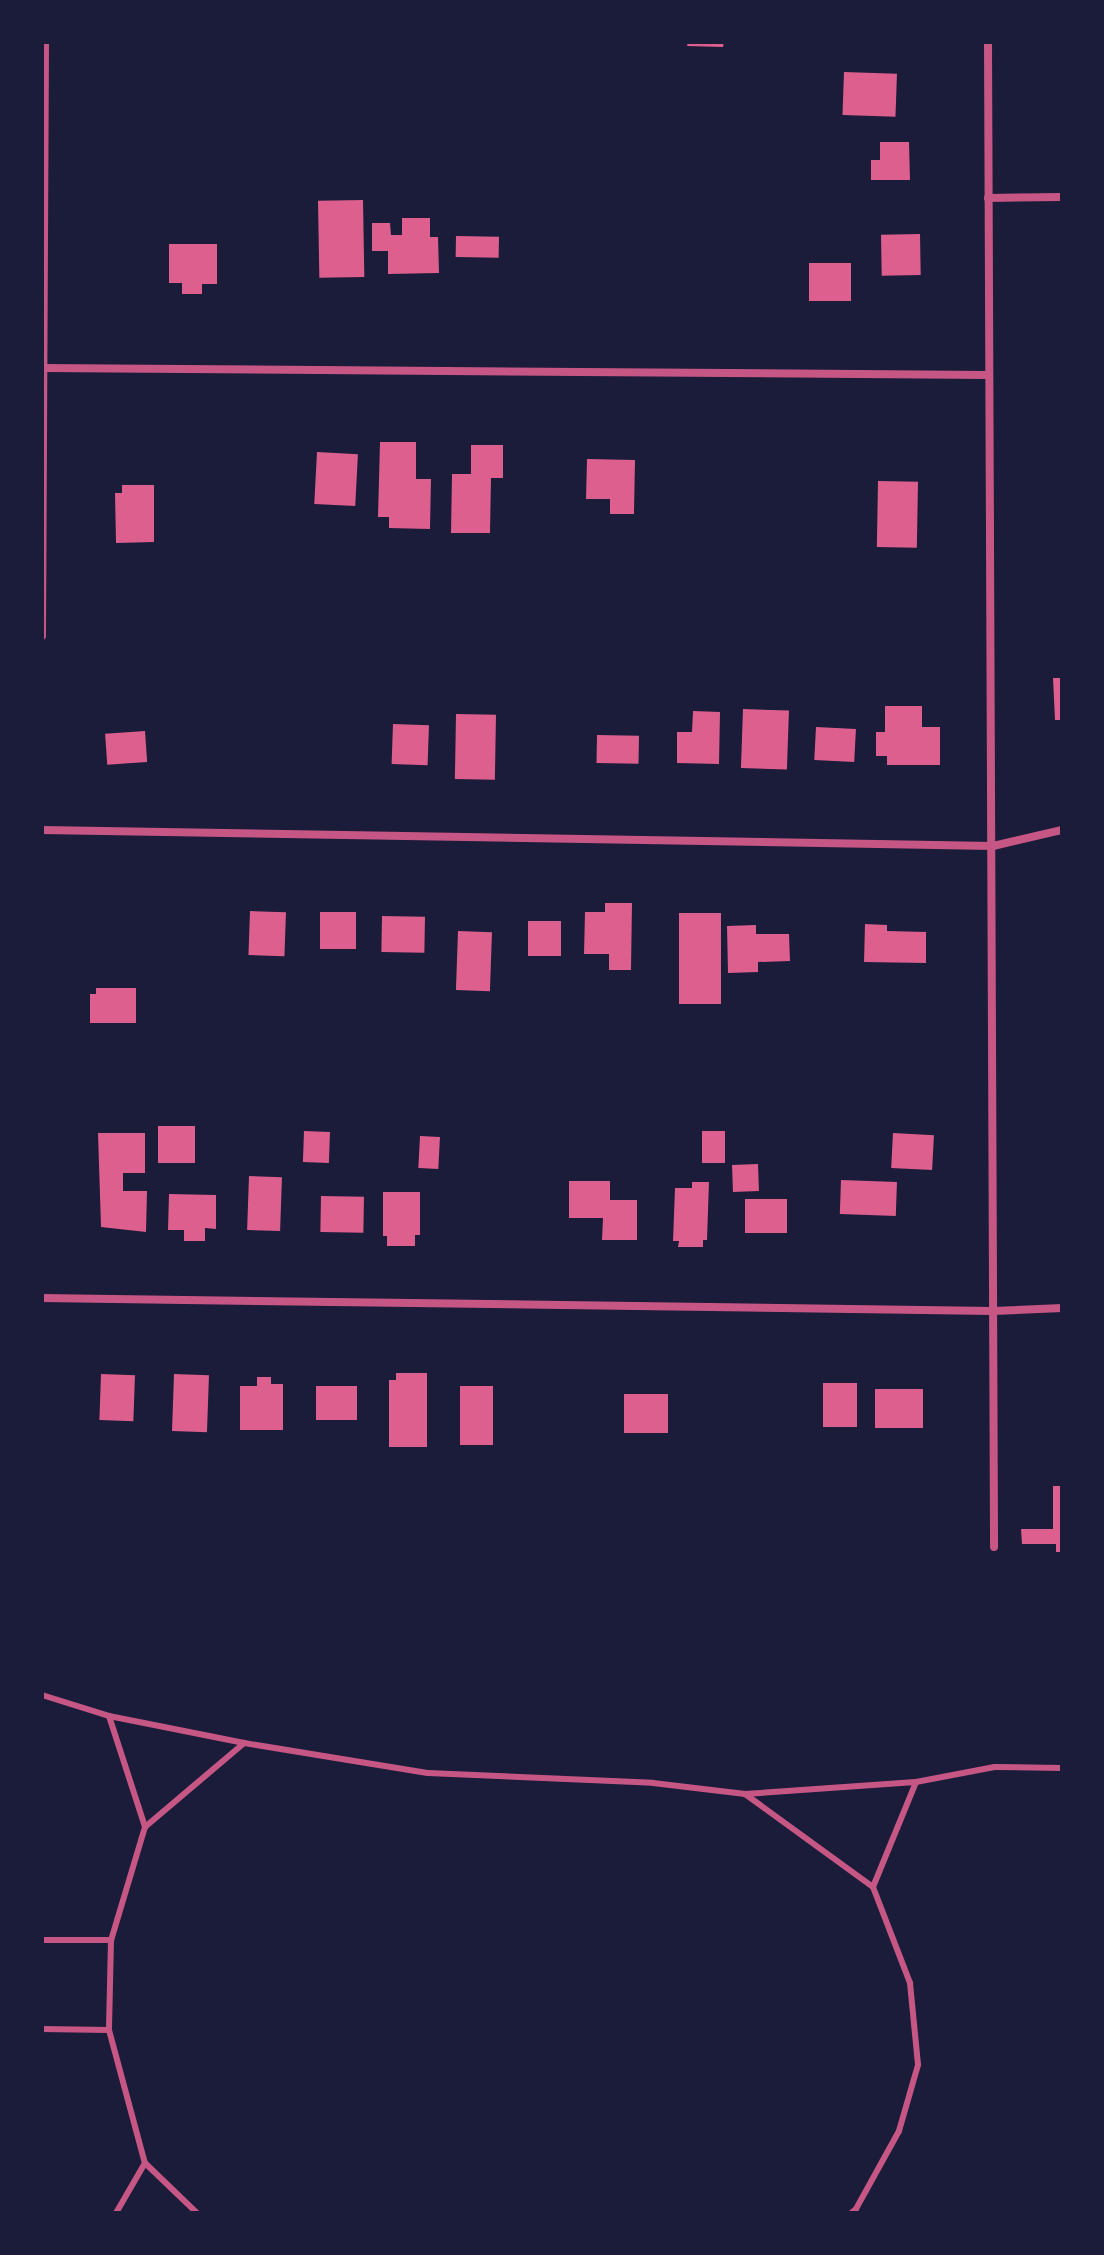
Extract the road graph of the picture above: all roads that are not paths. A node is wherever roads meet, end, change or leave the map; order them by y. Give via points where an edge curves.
1 (45, 42) edge
2 (988, 42) edge
3 (1062, 197) edge
4 (988, 198) junction
5 (43, 368) edge
6 (988, 375) junction
7 (42, 636) edge
8 (42, 830) edge
9 (1062, 830) edge
10 (993, 846) junction
11 (42, 1298) edge
12 (1062, 1308) edge
13 (993, 1311) junction
14 (994, 1547) dead end
15 (42, 1695) edge
16 (109, 1716) junction
17 (244, 1743) junction
18 (1062, 1768) edge
19 (916, 1782) junction
20 (745, 1794) junction
21 (145, 1827) junction
22 (873, 1887) junction
23 (42, 1940) edge
24 (111, 1940) junction
25 (42, 2029) edge
26 (109, 2030) junction
27 (145, 2163) junction
28 (855, 2212) edge
29 (116, 2213) edge
30 (197, 2213) edge

1 - 5 street
2 - 4 street
3 - 4 street
4 - 6 street
5 - 6 street
5 - 7 street
6 - 10 street
8 - 10 street
9 - 10 street
10 - 13 street
11 - 13 street
12 - 13 street
13 - 14 street
15 - 16 lane
16 - 17 lane
16 - 21 lane
17 - 20 lane via 428,1773 653,1783
17 - 21 lane
18 - 19 lane via 995,1767
19 - 20 lane
19 - 22 lane
20 - 22 lane
21 - 24 lane
22 - 28 lane via 910,1983 918,2065 899,2131
23 - 24 lane
24 - 26 lane
25 - 26 lane
26 - 27 lane
27 - 29 lane
27 - 30 lane

